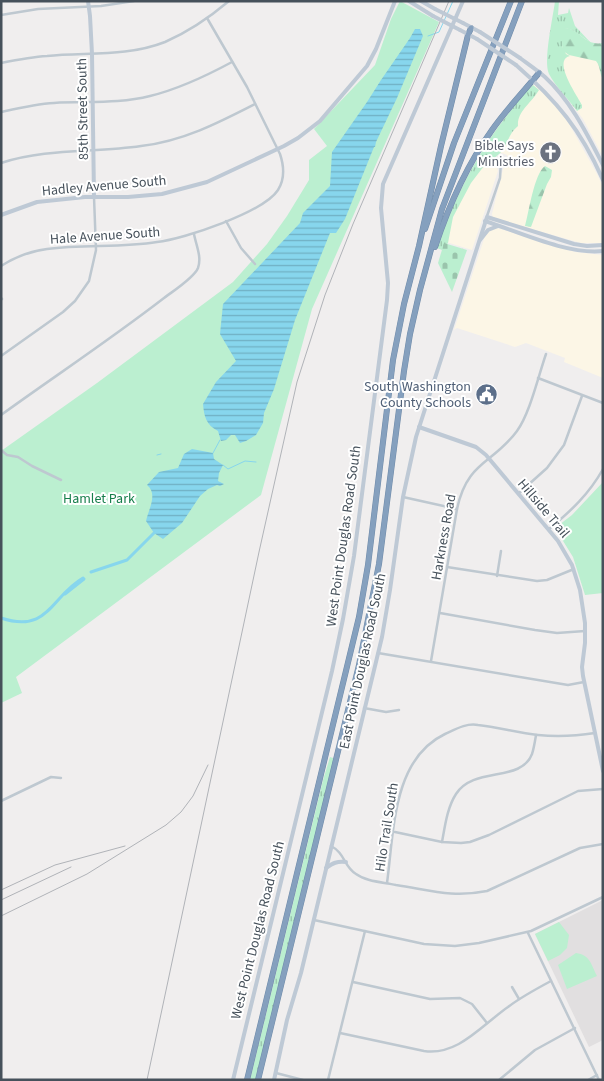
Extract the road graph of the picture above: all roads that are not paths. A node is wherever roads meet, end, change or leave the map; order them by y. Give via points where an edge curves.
1 (134, 1) edge
2 (230, 1) edge
3 (395, 1) edge
4 (409, 1) edge
5 (421, 1) edge
6 (463, 1) edge
7 (511, 1) edge
8 (522, 1) edge
9 (88, 4) edge
10 (1, 14) edge
11 (207, 18) junction
12 (472, 28) junction
13 (468, 35) junction
14 (92, 54) junction
15 (232, 62) junction
16 (1, 63) edge
17 (539, 73) junction
18 (533, 80) junction
19 (92, 102) junction
20 (255, 104) junction
21 (1, 112) edge
22 (278, 149) junction
23 (93, 150) junction
24 (501, 160) dead end
25 (1, 163) edge
26 (603, 165) edge
27 (603, 180) edge
28 (94, 197) junction
29 (1, 215) edge
30 (486, 219) junction
31 (226, 221) junction
32 (498, 226) junction
33 (194, 234) junction
34 (603, 245) edge
35 (95, 246) junction
36 (419, 246) junction
37 (477, 246) junction
38 (603, 251) edge
39 (255, 264) dead end
40 (1, 266) edge
41 (420, 290) junction
42 (546, 354) dead end
43 (1, 356) edge
44 (538, 378) junction
45 (582, 396) junction
46 (603, 403) edge
47 (1, 415) edge
48 (419, 427) junction
49 (1, 450) edge
50 (489, 457) junction
51 (603, 469) edge
52 (61, 480) dead end
53 (518, 494) junction
54 (403, 497) junction
55 (457, 509) junction
56 (549, 529) junction
57 (501, 551) dead end
58 (447, 567) junction
59 (574, 569) junction
60 (496, 576) junction
61 (440, 613) junction
62 (585, 631) junction
63 (378, 653) junction
64 (431, 661) junction
65 (584, 682) junction
66 (364, 708) junction
67 (399, 710) dead end
68 (595, 733) junction
69 (536, 735) junction
70 (603, 771) edge
71 (61, 778) dead end
72 (603, 789) edge
73 (1, 801) edge
74 (394, 832) junction
75 (442, 842) junction
76 (603, 844) edge
77 (331, 846) junction
78 (346, 862) junction
79 (326, 868) junction
80 (387, 883) junction
81 (603, 897) edge
82 (313, 920) junction
83 (365, 931) junction
84 (528, 932) junction
85 (551, 981) junction
86 (353, 982) junction
87 (512, 987) dead end
88 (519, 998) junction
89 (487, 1023) junction
90 (575, 1028) junction
91 (340, 1033) junction
92 (276, 1073) junction
93 (597, 1075) junction
94 (233, 1080) edge
95 (247, 1080) edge
96 (258, 1080) edge
97 (274, 1080) edge
98 (303, 1080) edge
99 (328, 1080) edge
100 (499, 1080) edge
101 (588, 1080) edge
102 (599, 1080) edge

1 - 9 street
2 - 11 street
3 - 22 street, Hadley Avenue South via 367,66 320,121
4 - 13 street, bridge
5 - 12 street, bridge
6 - 94 street, West Point Douglas Road South via 383,184 381,208 388,300 350,578 332,672
7 - 36 highway via 458,134
8 - 41 highway via 442,209
9 - 10 street
9 - 14 street, 85th Street South
11 - 14 street via 163,43 142,49
11 - 15 street, Hale Avenue South
12 - 13 highway
12 - 17 street, bridge
13 - 18 street, bridge via 516,65
13 - 36 highway
14 - 16 street
14 - 19 street, 85th Street South
15 - 19 street via 184,85 149,96
15 - 20 street, Hale Avenue South
17 - 18 highway
17 - 26 street via 573,111
18 - 27 street via 576,128
18 - 41 highway via 492,130 467,172 445,220
19 - 21 street via 33,105
19 - 23 street, 85th Street South
20 - 22 street, Hale Avenue South
20 - 23 street via 184,137 142,146
22 - 28 street, Hadley Avenue South via 207,182 182,189 162,194
22 - 31 street, Hale Avenue South via 284,165 278,190 270,199
23 - 25 street via 34,154
23 - 28 street, 85th Street South
24 - 30 street, East Point Douglas Road South via 500,178
28 - 29 street, Hadley Avenue South via 37,202
28 - 35 street, 85th Street South
30 - 32 street
30 - 34 street via 572,244
30 - 37 street, East Point Douglas Road South
31 - 33 street, Hale Avenue South
31 - 39 street via 241,248
32 - 37 street via 486,231
32 - 38 street via 573,250
33 - 35 street, Hale Avenue South via 159,242
33 - 47 street via 200,256 196,272 138,318
35 - 40 street, Hale Avenue South via 32,252
35 - 43 street, 85th Street South via 89,282 75,301
36 - 95 highway via 393,360 359,617
37 - 48 street, East Point Douglas Road South
41 - 96 highway via 410,334 378,564 359,665
42 - 44 street, Harkness Road
44 - 45 street
44 - 50 street, Harkness Road via 527,413 516,433
45 - 46 street
45 - 53 street via 564,445 547,468
48 - 50 street, Hillside Trail via 476,447
48 - 54 street, East Point Douglas Road South
49 - 52 street
50 - 53 street, Hillside Trail
50 - 55 street, Harkness Road via 467,479
51 - 56 street via 585,497
53 - 56 street, Hillside Trail
54 - 55 street
54 - 63 street, East Point Douglas Road South
55 - 58 street, Harkness Road
56 - 59 street, Hillside Trail
57 - 60 street
58 - 60 street
58 - 61 street, Harkness Road
59 - 60 street via 537,581
59 - 62 street, Hillside Trail
61 - 62 street via 557,633
61 - 64 street, Harkness Road
62 - 65 street, Hillside Trail
63 - 64 street
63 - 66 street, East Point Douglas Road South
64 - 65 street via 568,685
65 - 68 street, Hillside Trail
66 - 67 street via 386,712
66 - 77 street, East Point Douglas Road South
68 - 69 street, Hilo Trail South
68 - 70 street, Hillside Trail
69 - 74 street, Hilo Trail South via 476,724 461,726 440,736 422,752 405,775
69 - 75 street via 532,754 519,768 477,778 456,793 450,804
71 - 73 street via 51,778
72 - 75 street via 578,791 470,842
74 - 75 street
74 - 80 street, Hilo Trail South
76 - 80 street via 580,848 487,892 448,894
77 - 78 street
77 - 79 street, East Point Douglas Road South
78 - 79 street via 339,861
78 - 80 street via 351,871 364,879
79 - 82 street, East Point Douglas Road South
81 - 84 street
82 - 83 street
82 - 92 street, East Point Douglas Road South
83 - 84 street via 440,946 479,943
83 - 86 street
84 - 85 street
85 - 88 street
85 - 90 street
86 - 89 street via 430,999 460,998 472,1004
86 - 91 street
87 - 88 street
88 - 89 street
89 - 91 street via 456,1046 440,1052 424,1052
90 - 93 street
90 - 100 street via 535,1050
91 - 99 street
92 - 97 street, East Point Douglas Road South
92 - 98 street
93 - 101 street
93 - 102 street

